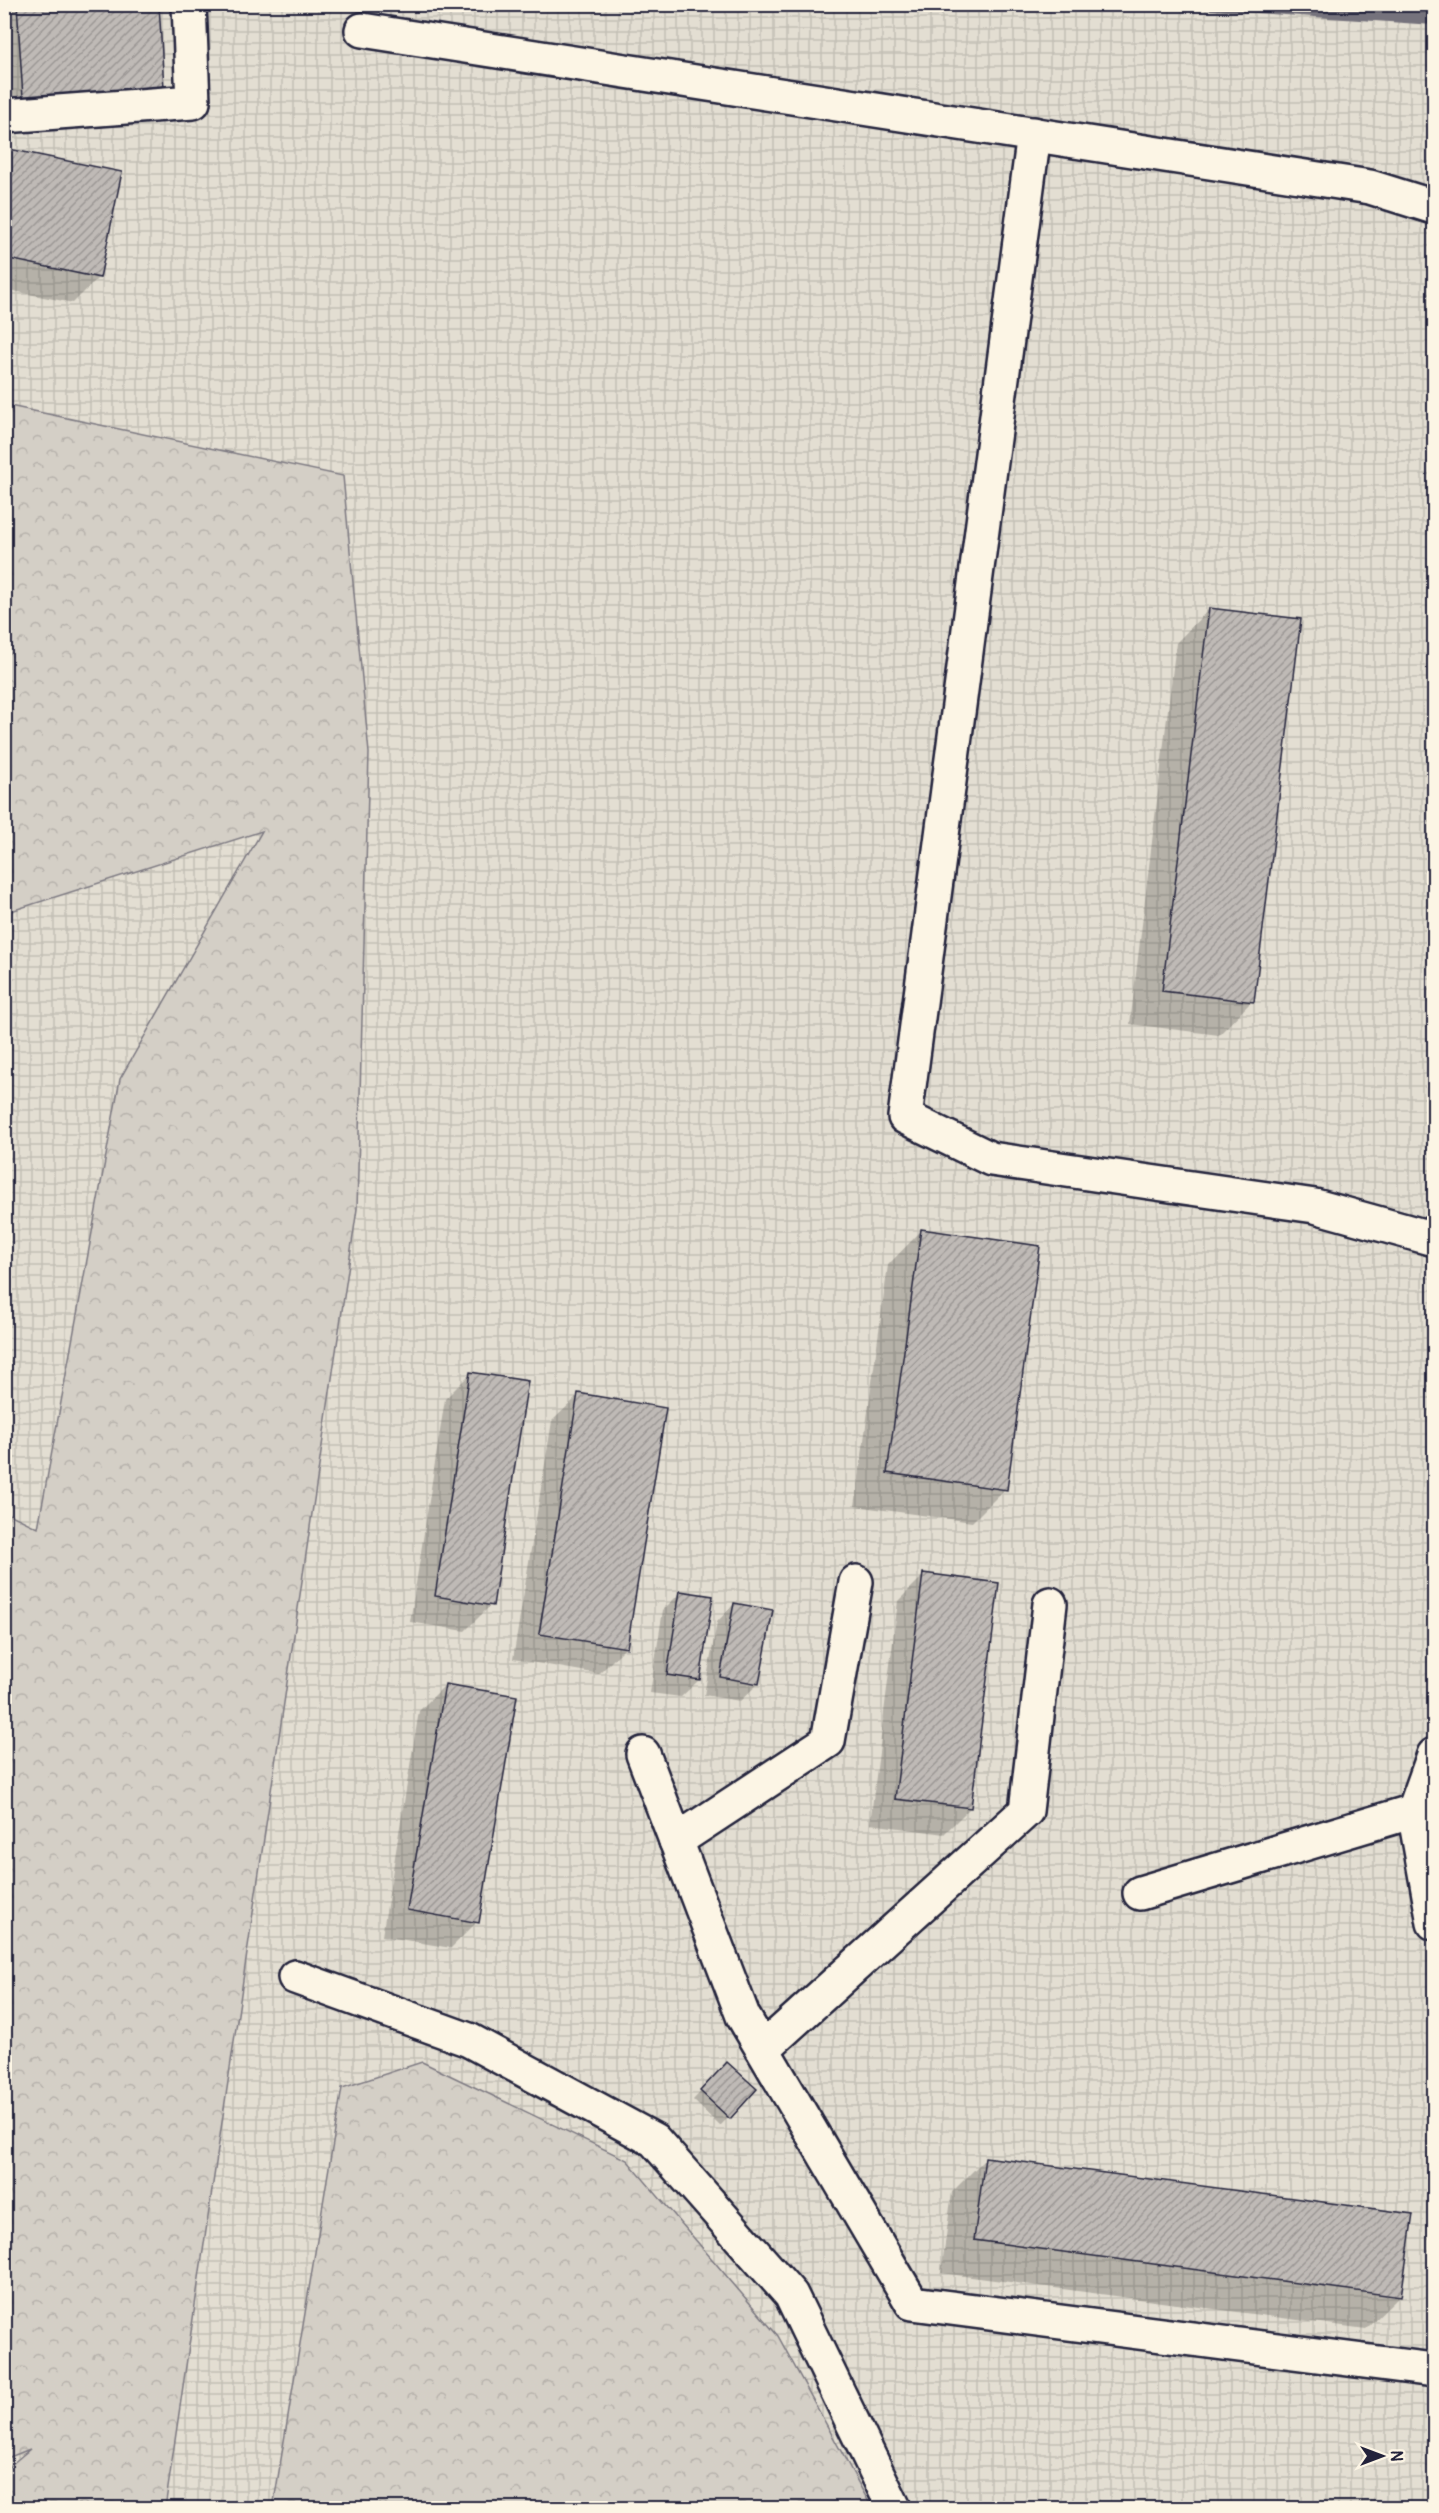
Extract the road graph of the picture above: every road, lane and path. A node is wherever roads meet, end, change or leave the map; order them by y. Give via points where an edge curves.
1 (189, 4) edge
2 (362, 30) dead end
3 (4, 116) edge
4 (1034, 134) junction
5 (1434, 207) edge
6 (1434, 1239) edge
7 (856, 1582) dead end
8 (1050, 1604) dead end
9 (643, 1754) dead end
10 (1434, 1755) edge
11 (1414, 1811) junction
12 (676, 1841) junction
13 (1140, 1893) dead end
14 (1434, 1923) edge
15 (295, 1977) dead end
16 (763, 2049) junction
17 (1434, 2370) edge
18 (894, 2508) edge

1 - 3 lane via 193,102
2 - 4 lane
4 - 5 lane via 1370,187
4 - 6 lane via 905,1117 991,1158 1315,1206
7 - 12 lane via 828,1741
8 - 16 lane via 1026,1811
9 - 12 lane
10 - 11 lane
11 - 13 lane
11 - 14 lane
12 - 16 lane via 743,2016
15 - 18 lane via 470,2040 654,2140 791,2295
16 - 17 lane via 912,2303

